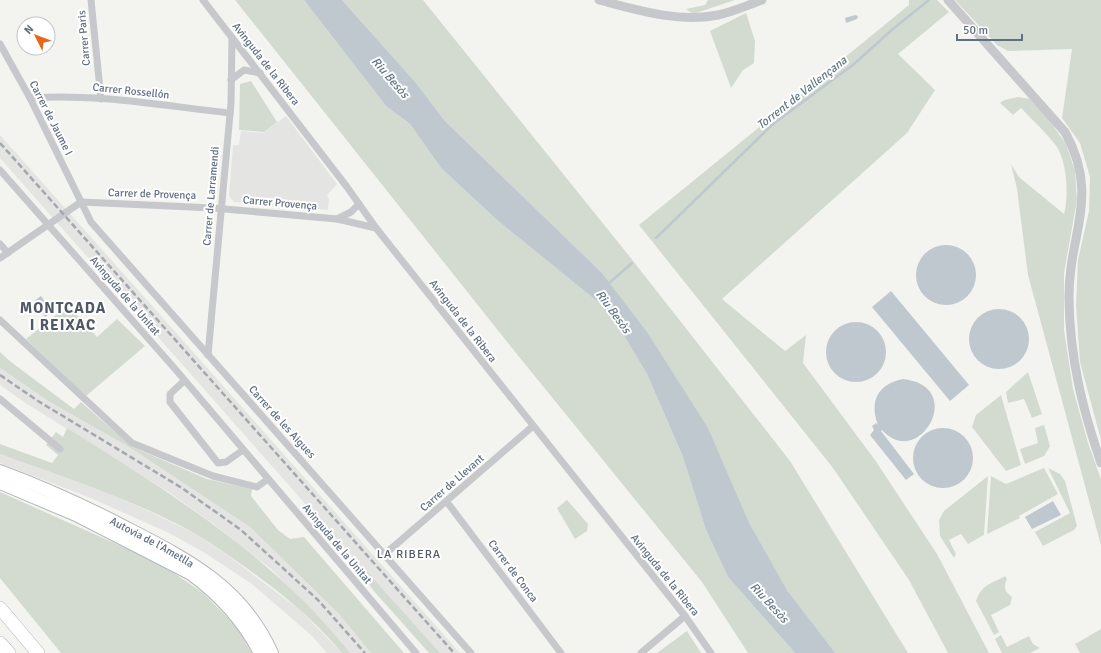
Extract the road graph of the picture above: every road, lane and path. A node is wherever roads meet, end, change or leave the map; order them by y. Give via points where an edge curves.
1 (91, 0) edge
2 (203, 0) edge
3 (599, 0) edge
4 (762, 0) edge
5 (948, 0) edge
6 (232, 38) junction
7 (0, 44) edge
8 (260, 73) junction
9 (231, 80) junction
10 (30, 98) junction
11 (100, 99) junction
12 (230, 113) junction
13 (0, 170) edge
14 (81, 202) junction
15 (359, 204) junction
16 (222, 209) junction
17 (337, 219) junction
18 (49, 225) junction
19 (376, 228) junction
20 (0, 244) edge
21 (8, 253) junction
22 (0, 258) edge
23 (0, 320) edge
24 (208, 355) junction
25 (184, 381) junction
26 (0, 399) edge
27 (533, 426) junction
28 (60, 449) dead end
29 (243, 450) junction
30 (1101, 463) edge
31 (0, 471) edge
32 (268, 480) junction
33 (0, 483) edge
34 (447, 502) junction
35 (385, 554) junction
36 (0, 608) edge
37 (685, 616) junction
38 (0, 643) edge
39 (9, 653) edge
40 (38, 653) edge
41 (260, 653) edge
42 (272, 653) edge
43 (416, 653) edge
44 (471, 653) edge
45 (561, 653) edge
46 (642, 653) edge
47 (711, 653) edge

1 - 11 street, Carrer Paris
2 - 6 street, Avinguda de la Ribera
3 - 4 street via 660,14 696,17 719,15
5 - 30 street via 1065,132 1073,144 1080,164 1084,179 1084,200 1069,287 1071,338 1080,394
6 - 8 street, Avinguda de la Ribera
6 - 9 street, Carrer de Larramendi
7 - 10 street, Carrer de Jaume I
8 - 9 street via 244,70
8 - 15 street, Avinguda de la Ribera
9 - 12 street, Carrer de Larramendi
10 - 11 street, Carrer Rossellón via 52,96
10 - 14 street, Carrer de Jaume I
11 - 12 street, Carrer Rossellón
12 - 16 street, Carrer de Larramendi
13 - 18 street, Avinguda de la Unitat
14 - 16 street, Carrer de Provença
14 - 18 street
14 - 24 street, Carrer de les Aigues via 91,222
15 - 17 street via 351,212
15 - 19 street, Avinguda de la Ribera
16 - 17 street, Carrer Provença
16 - 24 street, Carrer de Larramendi
17 - 19 street, Carrer Provença
18 - 21 street
18 - 25 street, Avinguda de la Unitat
19 - 27 street, Avinguda de la Ribera
20 - 21 street
21 - 22 street
23 - 32 street via 132,443 213,476 257,487
24 - 35 street, Carrer de les Aigues
25 - 29 street, Avinguda de la Unitat
25 - 29 street via 170,394 170,402 218,462 226,462
26 - 28 street
27 - 34 street, Carrer de Llevant
27 - 37 street, Avinguda de la Ribera
29 - 32 street, Avinguda de la Unitat
31 - 42 highway, Autovia de l'Ametlla via 105,517 167,548 205,572 248,611
32 - 43 street, Avinguda de la Unitat
33 - 41 highway, Autovia de l'Ametlla via 76,514 191,574 235,614
34 - 35 street, Carrer de Llevant
34 - 45 street, Carrer de Conca
35 - 44 street, Carrer de les Aigues
36 - 40 highway
37 - 46 street
37 - 47 street, Avinguda de la Ribera
38 - 39 highway

